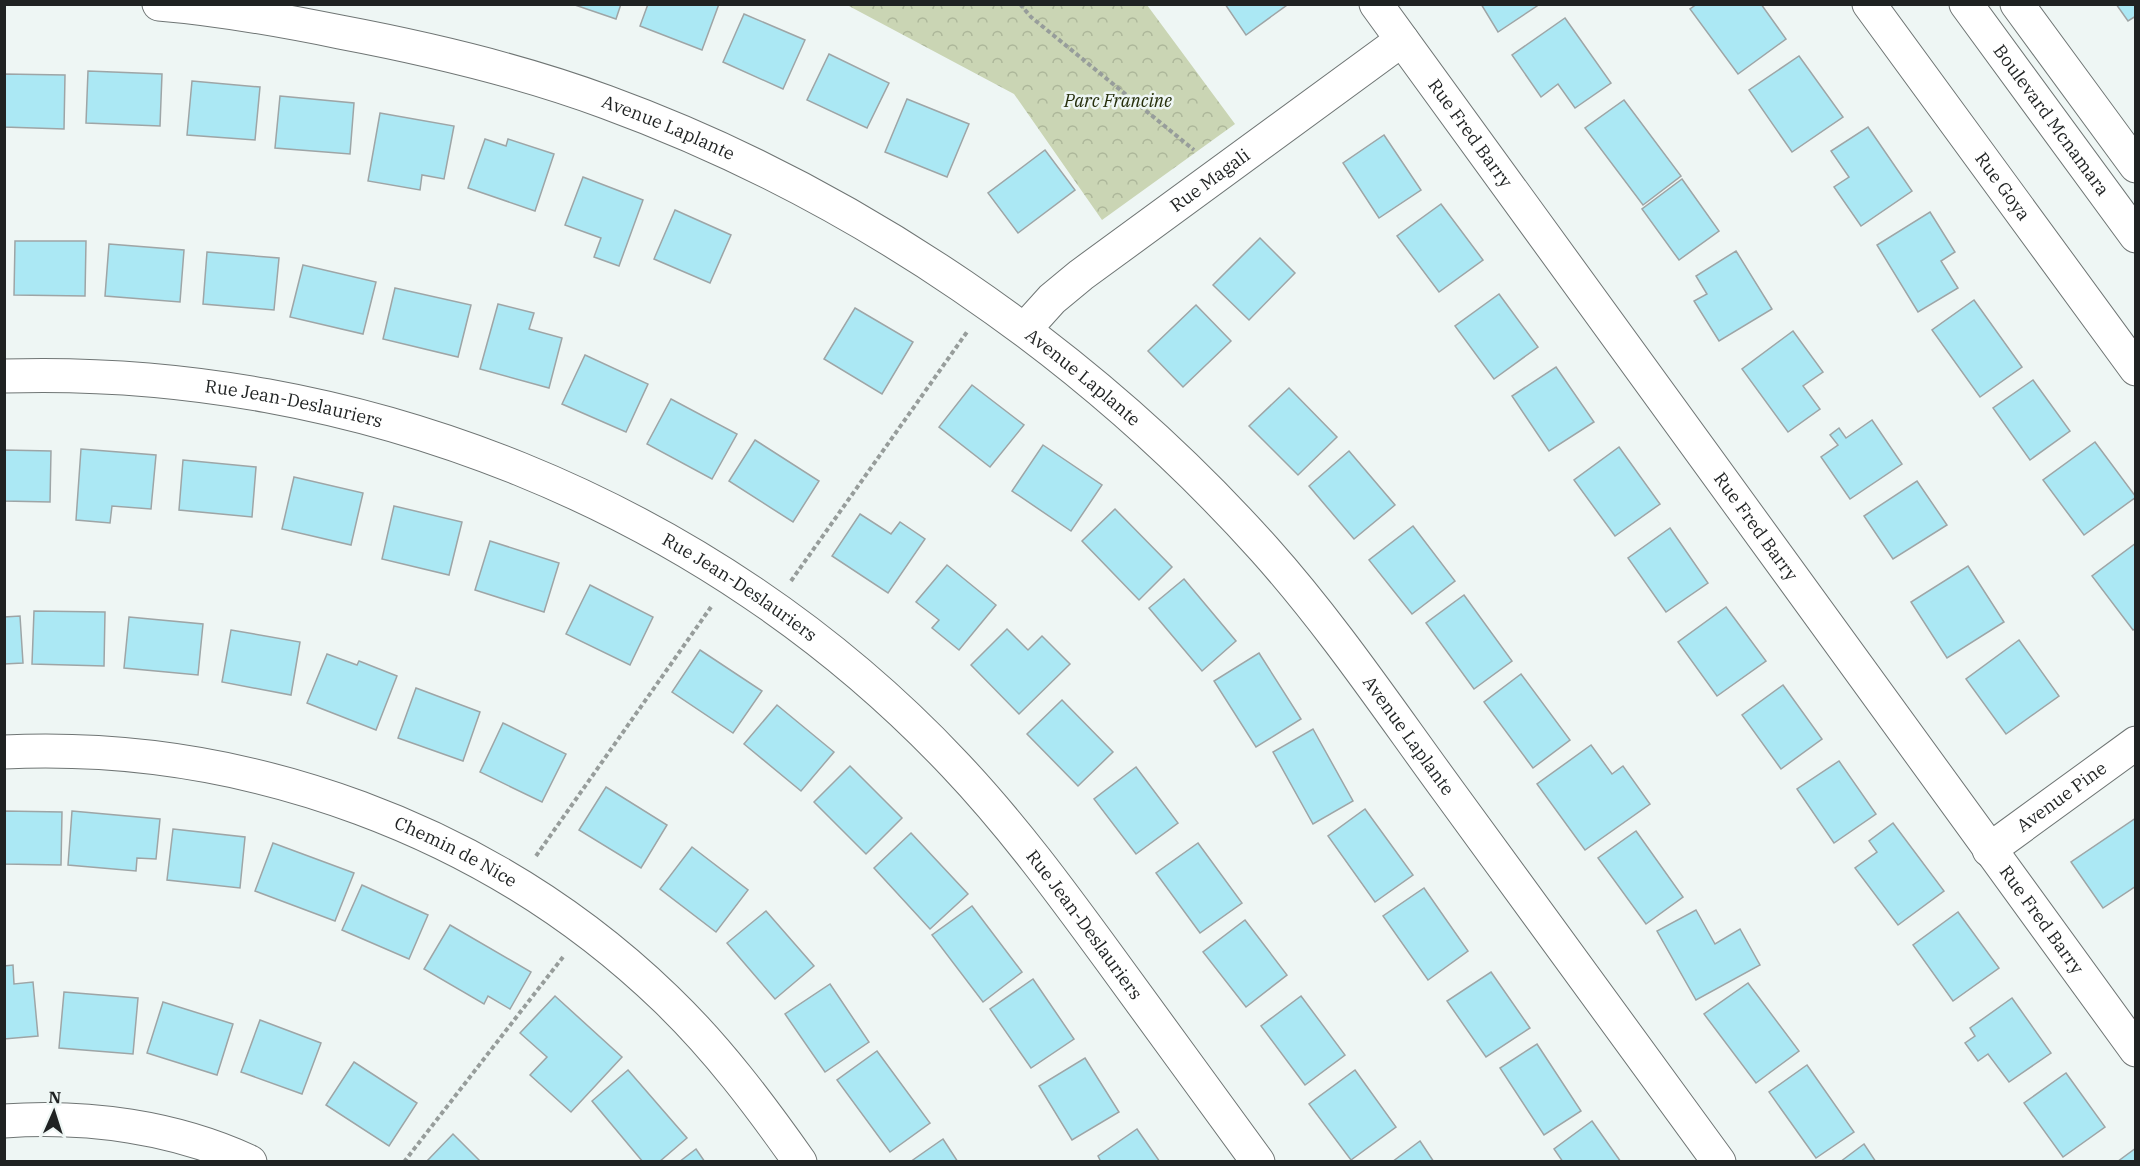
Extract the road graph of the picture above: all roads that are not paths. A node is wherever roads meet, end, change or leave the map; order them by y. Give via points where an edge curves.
1 (159, 4) edge
2 (1376, 4) edge
3 (1869, 4) edge
4 (1966, 4) edge
5 (2017, 4) edge
6 (1402, 40) junction
7 (2136, 166) edge
8 (2136, 236) edge
9 (1025, 329) junction
10 (2136, 369) edge
11 (4, 376) edge
12 (2136, 743) edge
13 (4, 752) edge
14 (1989, 850) junction
15 (2136, 1050) edge
16 (4, 1121) edge
17 (250, 1161) edge
18 (800, 1161) edge
19 (1258, 1161) edge
20 (1719, 1161) edge

1 - 9 street, Avenue Laplante via 410,46 602,100 714,146 786,181 897,244
2 - 6 street, Rue Fred Barry
3 - 10 street, Rue Goya
4 - 8 street, Boulevard Mcnamara
5 - 7 street
6 - 9 street, Rue Magali via 1081,275
6 - 14 street, Rue Fred Barry
9 - 20 street, Avenue Laplante via 1179,464 1287,576
11 - 19 street, Rue Jean-Deslauriers via 102,376 185,383 278,397 389,423 546,479 694,555 830,650 953,762 1034,856
12 - 14 street, Avenue Pine
13 - 18 street, Chemin de Nice via 107,752 230,769 350,803 463,854 535,895 664,997 722,1057
14 - 15 street, Rue Fred Barry
16 - 17 street via 115,1124 178,1137

